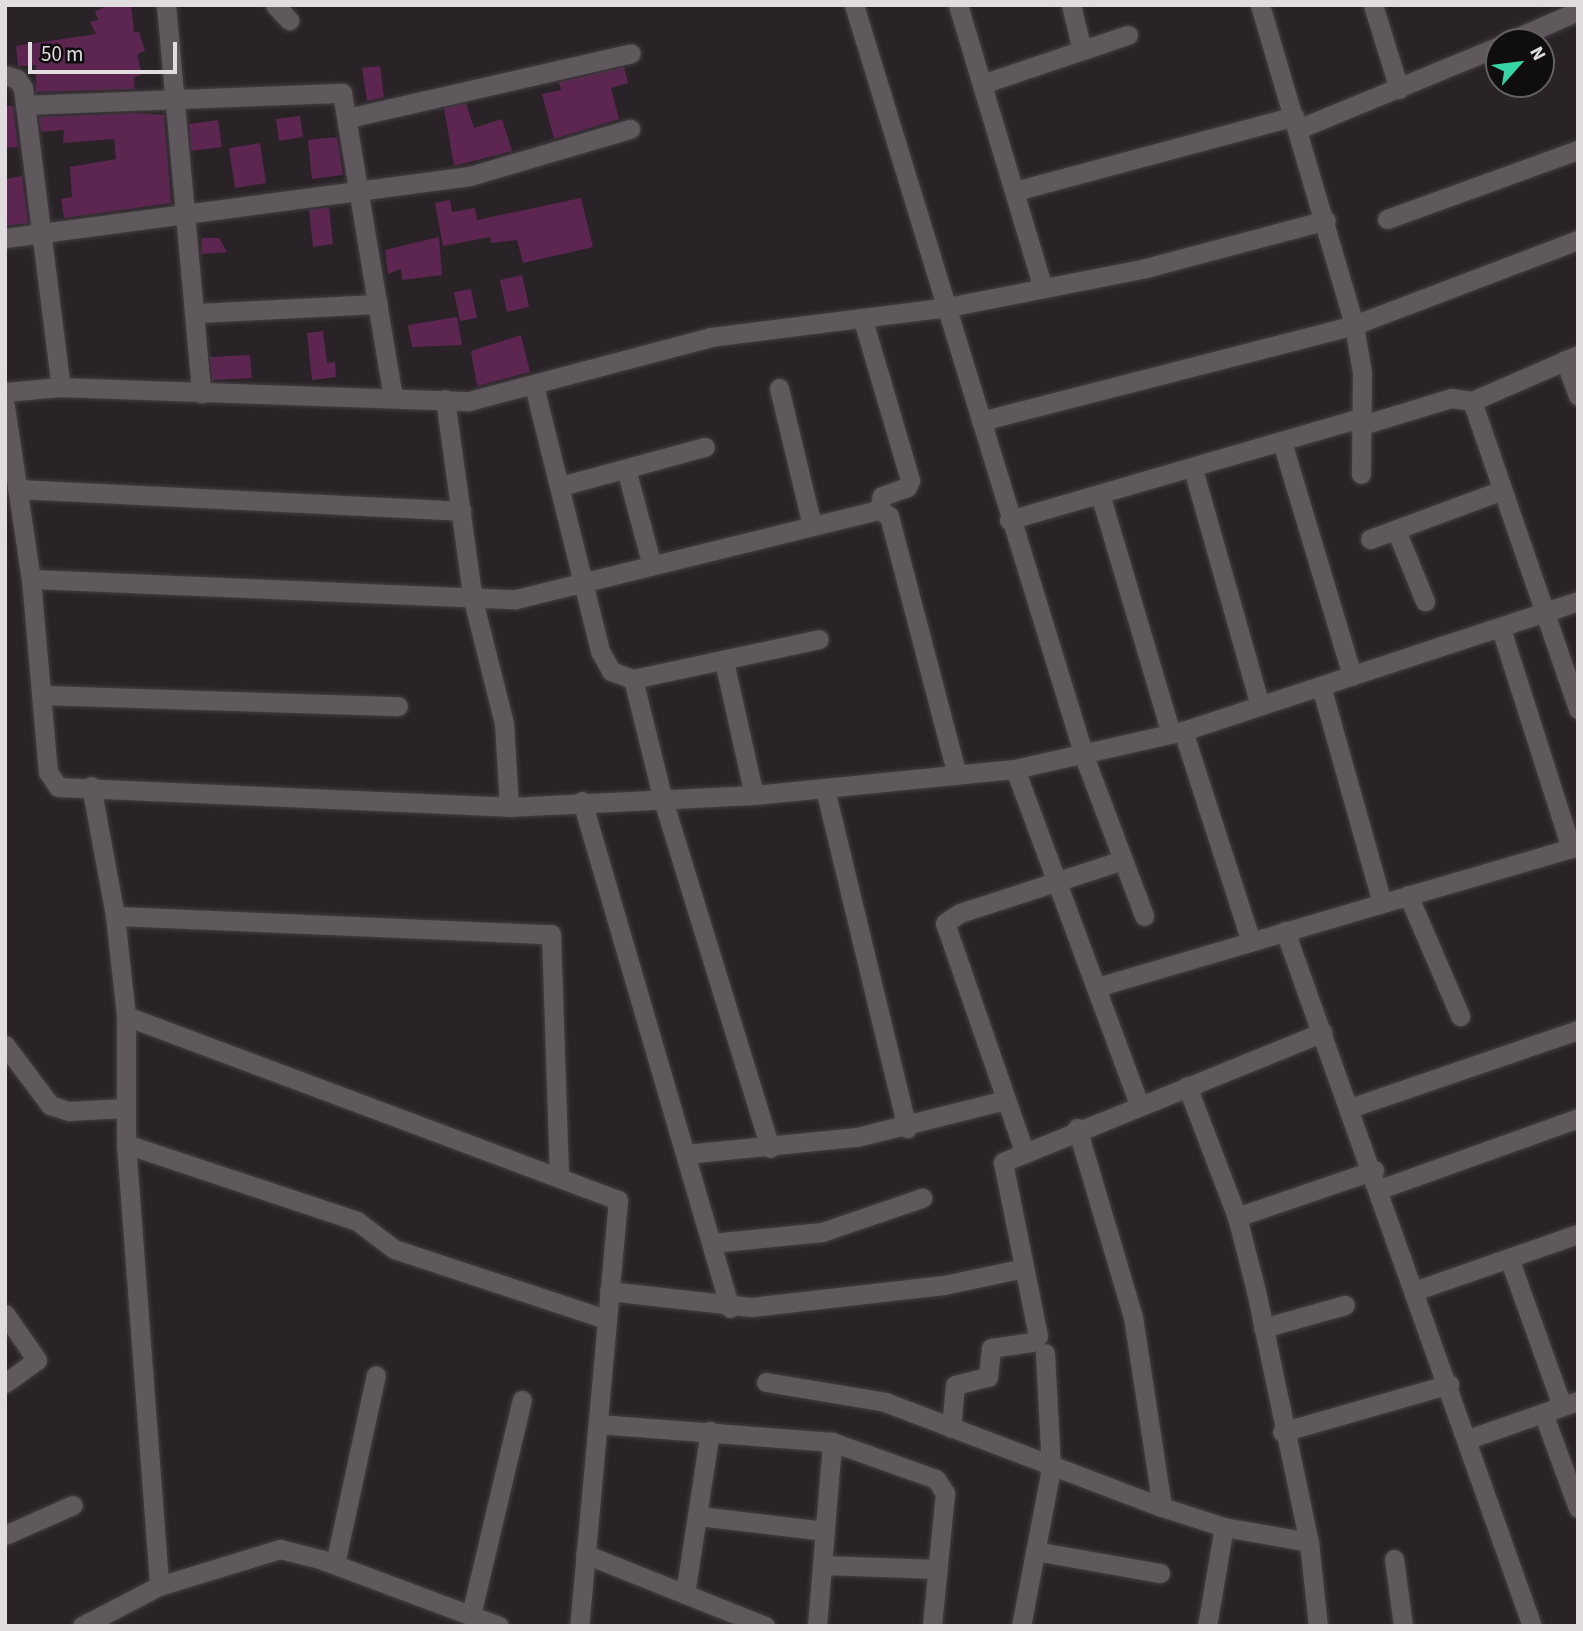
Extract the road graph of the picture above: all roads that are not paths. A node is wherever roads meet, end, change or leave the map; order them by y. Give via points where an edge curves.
1 (166, 5) edge
2 (275, 5) edge
3 (854, 5) edge
4 (958, 5) edge
5 (1071, 5) edge
6 (1260, 5) edge
7 (1373, 5) edge
8 (1578, 11) edge
9 (289, 20) dead end
10 (1539, 28) edge
11 (1128, 35) dead end
12 (1082, 50) junction
13 (1485, 52) edge
14 (631, 53) dead end
15 (5, 75) edge
16 (982, 84) junction
17 (1399, 89) junction
18 (178, 99) junction
19 (25, 105) junction
20 (348, 118) junction
21 (1296, 123) junction
22 (630, 129) dead end
23 (1578, 150) edge
24 (360, 191) junction
25 (1015, 191) junction
26 (189, 213) junction
27 (1387, 219) dead end
28 (1326, 220) junction
29 (44, 230) junction
30 (5, 238) edge
31 (1578, 240) edge
32 (1044, 288) junction
33 (378, 304) junction
34 (948, 307) junction
35 (198, 313) junction
36 (863, 320) junction
37 (1354, 325) junction
38 (1571, 357) edge
39 (534, 386) junction
40 (61, 387) junction
41 (779, 388) dead end
42 (5, 392) edge
43 (201, 393) junction
44 (1578, 396) edge
45 (393, 398) junction
46 (445, 399) junction
47 (1472, 401) junction
48 (5, 406) edge
49 (981, 421) junction
50 (1359, 422) junction
51 (1282, 442) junction
52 (705, 447) dead end
53 (9, 465) edge
54 (625, 469) junction
55 (1193, 469) junction
56 (1361, 474) dead end
57 (561, 486) junction
58 (16, 489) junction
59 (1500, 491) junction
60 (1100, 494) junction
61 (879, 510) junction
62 (461, 511) junction
63 (1009, 520) junction
64 (812, 524) junction
65 (1396, 530) junction
66 (1370, 539) dead end
67 (652, 566) junction
68 (31, 579) junction
69 (586, 583) junction
70 (473, 600) junction
71 (1424, 601) dead end
72 (1578, 601) edge
73 (1546, 613) junction
74 (1502, 629) junction
75 (819, 639) dead end
76 (724, 661) junction
77 (1352, 676) junction
78 (633, 679) junction
79 (1321, 686) junction
80 (44, 695) junction
81 (398, 706) dead end
82 (1260, 706) junction
83 (1578, 709) edge
84 (1177, 732) junction
85 (1084, 756) junction
86 (1015, 769) junction
87 (956, 771) junction
88 (91, 786) junction
89 (825, 789) junction
90 (754, 795) junction
91 (663, 800) junction
92 (582, 801) junction
93 (509, 807) junction
94 (1575, 847) edge
95 (1123, 860) junction
96 (1058, 881) junction
97 (1408, 895) junction
98 (1382, 903) junction
99 (115, 916) junction
100 (1144, 916) dead end
101 (1285, 931) junction
102 (1251, 941) junction
103 (1097, 987) junction
104 (126, 1016) junction
105 (1460, 1016) dead end
106 (1578, 1030) edge
107 (1323, 1032) junction
108 (5, 1045) edge
109 (1187, 1086) junction
110 (1005, 1100) junction
111 (1139, 1105) junction
112 (124, 1108) junction
113 (1350, 1108) junction
114 (1578, 1118) edge
115 (907, 1128) junction
116 (1077, 1128) junction
117 (125, 1144) junction
118 (771, 1148) junction
119 (1024, 1151) junction
120 (686, 1154) junction
121 (1374, 1170) junction
122 (559, 1178) junction
123 (1380, 1189) junction
124 (922, 1198) dead end
125 (1237, 1217) junction
126 (1576, 1238) edge
127 (712, 1244) junction
128 (1509, 1258) junction
129 (1024, 1268) junction
130 (1417, 1290) junction
131 (609, 1291) junction
132 (1345, 1305) dead end
133 (730, 1308) junction
134 (5, 1314) edge
135 (607, 1319) junction
136 (1263, 1328) junction
137 (1045, 1353) dead end
138 (376, 1375) dead end
139 (766, 1382) dead end
140 (5, 1383) edge
141 (1449, 1384) junction
142 (522, 1400) dead end
143 (1570, 1403) edge
144 (1543, 1413) junction
145 (598, 1424) junction
146 (951, 1428) junction
147 (710, 1431) junction
148 (1282, 1432) junction
149 (1468, 1439) junction
150 (832, 1442) junction
151 (1051, 1468) junction
152 (73, 1505) dead end
153 (1162, 1507) junction
154 (1578, 1508) edge
155 (699, 1516) junction
156 (1224, 1527) junction
157 (825, 1531) junction
158 (5, 1535) edge
159 (1309, 1542) junction
160 (1035, 1551) junction
161 (585, 1554) junction
162 (1394, 1559) dead end
163 (335, 1564) junction
164 (822, 1566) junction
165 (938, 1569) junction
166 (1160, 1573) dead end
167 (159, 1586) junction
168 (685, 1594) junction
169 (471, 1615) junction
170 (82, 1626) edge
171 (499, 1626) edge
172 (579, 1626) edge
173 (765, 1626) edge
174 (817, 1626) edge
175 (932, 1626) edge
176 (1021, 1626) edge
177 (1208, 1626) edge
178 (1318, 1626) edge
179 (1403, 1626) edge
180 (1532, 1626) edge

1 - 18 street
2 - 9 street
3 - 34 street
4 - 16 street
5 - 12 street
6 - 21 street
7 - 17 street
8 - 10 street
11 - 12 street
12 - 16 street
13 - 17 street
14 - 20 street
15 - 19 street via 17,79
16 - 25 street
17 - 21 street
18 - 19 street
18 - 20 street via 336,90 346,101
18 - 26 street
19 - 29 street
20 - 24 street
21 - 25 street
21 - 28 street
22 - 24 street via 470,176
23 - 27 street
24 - 26 street
24 - 33 street
25 - 32 street
26 - 29 street
26 - 35 street
28 - 32 street via 1146,268
28 - 37 street
29 - 30 street
29 - 40 street
31 - 37 street
32 - 34 street
33 - 35 street
33 - 45 street
34 - 36 street
34 - 49 street
35 - 43 street
36 - 39 street via 710,337
36 - 61 street via 910,480 907,487 882,496
37 - 49 street
37 - 50 street via 1362,373
38 - 44 street
38 - 47 street
39 - 46 street via 469,401
39 - 57 street
40 - 42 street
40 - 43 street
41 - 64 street
43 - 45 street
45 - 46 street
46 - 62 street
47 - 50 street via 1451,398
47 - 59 street
48 - 53 street
49 - 63 street
50 - 51 street
50 - 56 street
51 - 55 street
51 - 77 street
52 - 54 street
53 - 58 street
54 - 57 street
54 - 67 street
55 - 60 street
55 - 82 street
57 - 69 street
58 - 62 street
58 - 68 street
59 - 65 street
59 - 73 street
60 - 63 street
60 - 84 street
61 - 64 street
61 - 87 street via 889,516
62 - 70 street
63 - 85 street
64 - 67 street
65 - 66 street
65 - 71 street
67 - 69 street
68 - 70 street
68 - 80 street
69 - 70 street via 516,599
69 - 78 street via 600,651 611,671
70 - 93 street via 504,723
72 - 73 street
73 - 74 street
73 - 83 street
74 - 77 street
74 - 94 street
75 - 76 street
76 - 78 street
76 - 90 street
77 - 79 street
78 - 91 street
79 - 82 street
79 - 98 street
80 - 81 street
80 - 88 street via 52,781 58,787
82 - 84 street
84 - 85 street
84 - 102 street
85 - 86 street
85 - 95 street
86 - 87 street
86 - 96 street
87 - 89 street
88 - 93 street
88 - 99 street
89 - 90 street
89 - 115 street
90 - 91 street
91 - 92 street
91 - 118 street
92 - 93 street
92 - 120 street
94 - 97 street
95 - 96 street
95 - 100 street
96 - 103 street
96 - 110 street via 960,913 946,923
97 - 98 street
97 - 105 street
98 - 101 street
99 - 104 street
99 - 122 street via 551,934
101 - 102 street
101 - 107 street
102 - 103 street
103 - 111 street
104 - 112 street
104 - 122 street
106 - 113 street
107 - 109 street
107 - 113 street
108 - 112 street via 50,1105 69,1111
109 - 111 street
109 - 125 street
110 - 115 street
110 - 119 street
111 - 116 street
112 - 117 street
113 - 121 street
114 - 123 street
115 - 118 street
116 - 119 street
116 - 153 street via 1133,1317
117 - 135 street via 357,1221 394,1249
117 - 167 street
118 - 120 street
119 - 129 street via 1003,1162
120 - 127 street
121 - 123 street
121 - 125 street
122 - 131 street via 618,1200
123 - 130 street
124 - 127 street via 822,1232
125 - 136 street
126 - 128 street
127 - 133 street
128 - 130 street
128 - 143 street
129 - 133 street via 944,1285
129 - 146 street via 1036,1340 991,1348 988,1377 953,1389
130 - 141 street
131 - 133 street
131 - 135 street
132 - 136 street
134 - 140 street via 37,1360
135 - 145 street
136 - 148 street
137 - 151 street
138 - 163 street
139 - 146 street via 885,1402
141 - 148 street
141 - 149 street
142 - 169 street
143 - 144 street
144 - 149 street
144 - 154 street
145 - 147 street
145 - 161 street
146 - 151 street
147 - 150 street
147 - 155 street
148 - 159 street
149 - 180 street
150 - 157 street
150 - 165 street via 858,1447 942,1484 946,1493
151 - 153 street
151 - 160 street
152 - 158 street
153 - 156 street
155 - 157 street
155 - 168 street
156 - 159 street
156 - 177 street
157 - 164 street
159 - 178 street
160 - 166 street
160 - 176 street
161 - 168 street
161 - 172 street
162 - 179 street
163 - 167 street via 299,1552 267,1551
163 - 169 street
164 - 165 street
164 - 174 street
165 - 175 street
167 - 170 street
168 - 173 street
169 - 171 street

